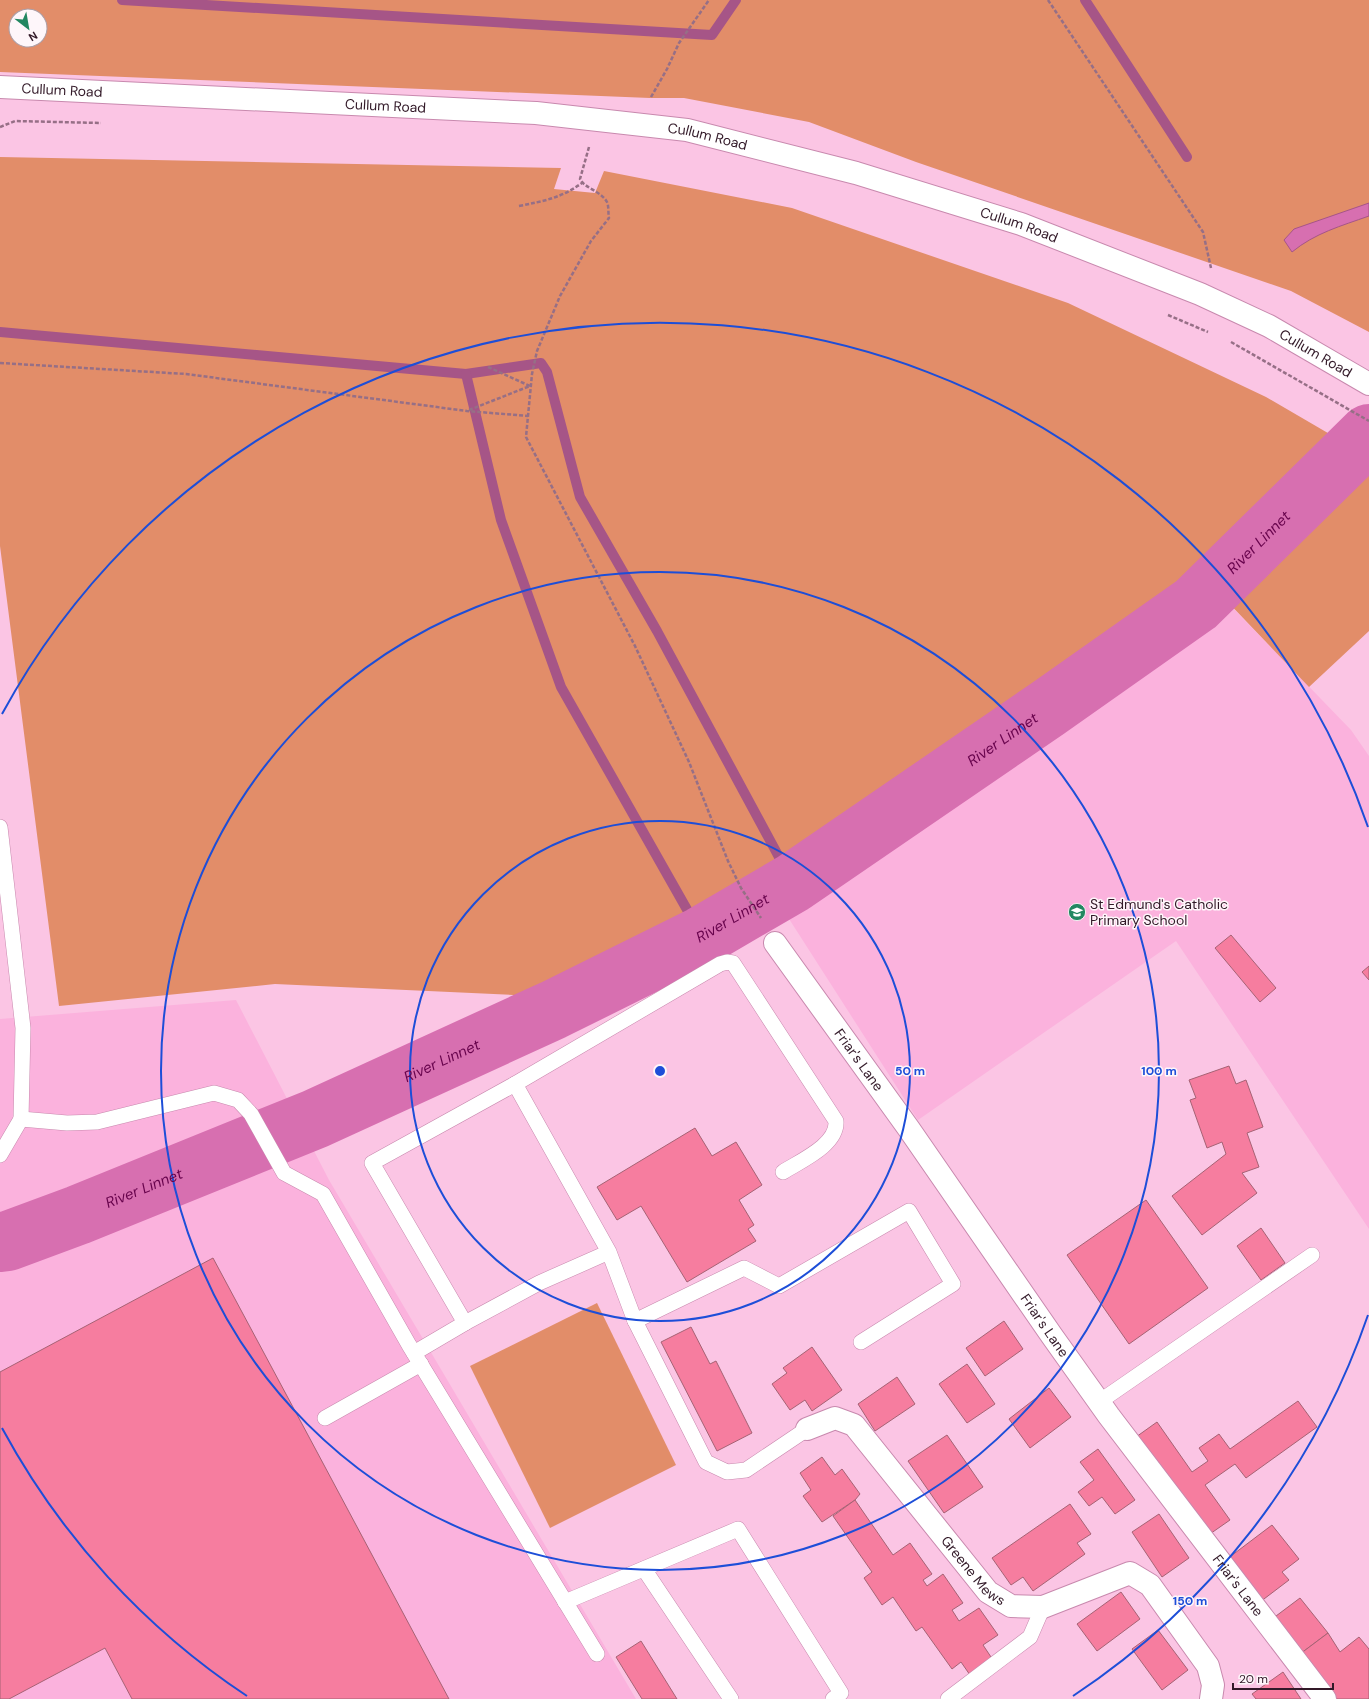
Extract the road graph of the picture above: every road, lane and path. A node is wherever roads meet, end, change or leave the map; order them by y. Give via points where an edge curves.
1 (709, 0) edge
2 (1048, 0) edge
3 (0, 87) edge
4 (650, 98) dead end
5 (109, 123) dead end
6 (0, 128) edge
7 (582, 145) dead end
8 (582, 183) junction
9 (520, 206) dead end
10 (1200, 294) junction
11 (1162, 312) dead end
12 (1212, 333) dead end
13 (1226, 339) dead end
14 (0, 363) edge
15 (488, 367) dead end
16 (1369, 384) edge
17 (530, 386) junction
18 (467, 411) junction
19 (528, 416) junction
20 (1369, 421) edge
21 (0, 827) edge
22 (760, 918) dead end
23 (775, 943) dead end
24 (515, 1084) junction
25 (21, 1119) junction
26 (0, 1155) edge
27 (783, 1172) dead end
28 (609, 1252) junction
29 (1312, 1255) dead end
30 (635, 1321) junction
31 (465, 1323) junction
32 (861, 1342) dead end
33 (417, 1358) junction
34 (1099, 1402) junction
35 (325, 1418) dead end
36 (807, 1430) joint
37 (644, 1569) junction
38 (565, 1602) junction
39 (1043, 1607) junction
40 (597, 1654) dead end
41 (731, 1699) edge
42 (833, 1699) edge
43 (948, 1699) edge
44 (1211, 1699) edge
45 (1325, 1699) edge

1 - 4 path via 679,43
2 - 10 path via 1203,232 1213,274
3 - 10 street, Cullum Road via 536,113 687,130 856,173 1021,224
5 - 6 path via 16,121
7 - 8 path via 589,146 580,179
8 - 9 path via 568,193
8 - 17 path via 596,190 608,203 609,218 591,241 560,296 537,351
10 - 16 street, Cullum Road via 1269,326
11 - 12 path
13 - 20 path
14 - 18 path via 186,374
15 - 17 path
17 - 18 path
17 - 19 path
18 - 19 path
19 - 22 path via 526,437 635,646 689,762 728,861
21 - 25 lane via 23,1028
23 - 34 street, Friar's Lane via 909,1129
24 - 27 lane via 720,964 733,963 836,1121 836,1128 828,1142
24 - 28 lane
24 - 31 lane via 372,1163
25 - 26 lane
25 - 33 lane via 67,1124 97,1122 214,1093 238,1100 251,1114 284,1173 323,1194
28 - 30 lane
28 - 31 lane via 538,1283
29 - 34 lane
30 - 32 lane via 744,1268 779,1286 909,1211 954,1284
30 - 36 lane via 706,1462 727,1472 746,1470
31 - 33 lane
33 - 35 lane
33 - 38 lane
34 - 45 street, Friar's Lane
36 - 39 street, Greene Mews via 835,1418 854,1425 988,1592 1012,1606
37 - 38 lane
37 - 41 lane
37 - 42 lane via 738,1529 841,1693
38 - 40 lane
39 - 43 lane via 1030,1637
39 - 44 street, Greene Mews via 1130,1573 1150,1585 1208,1666 1213,1685

